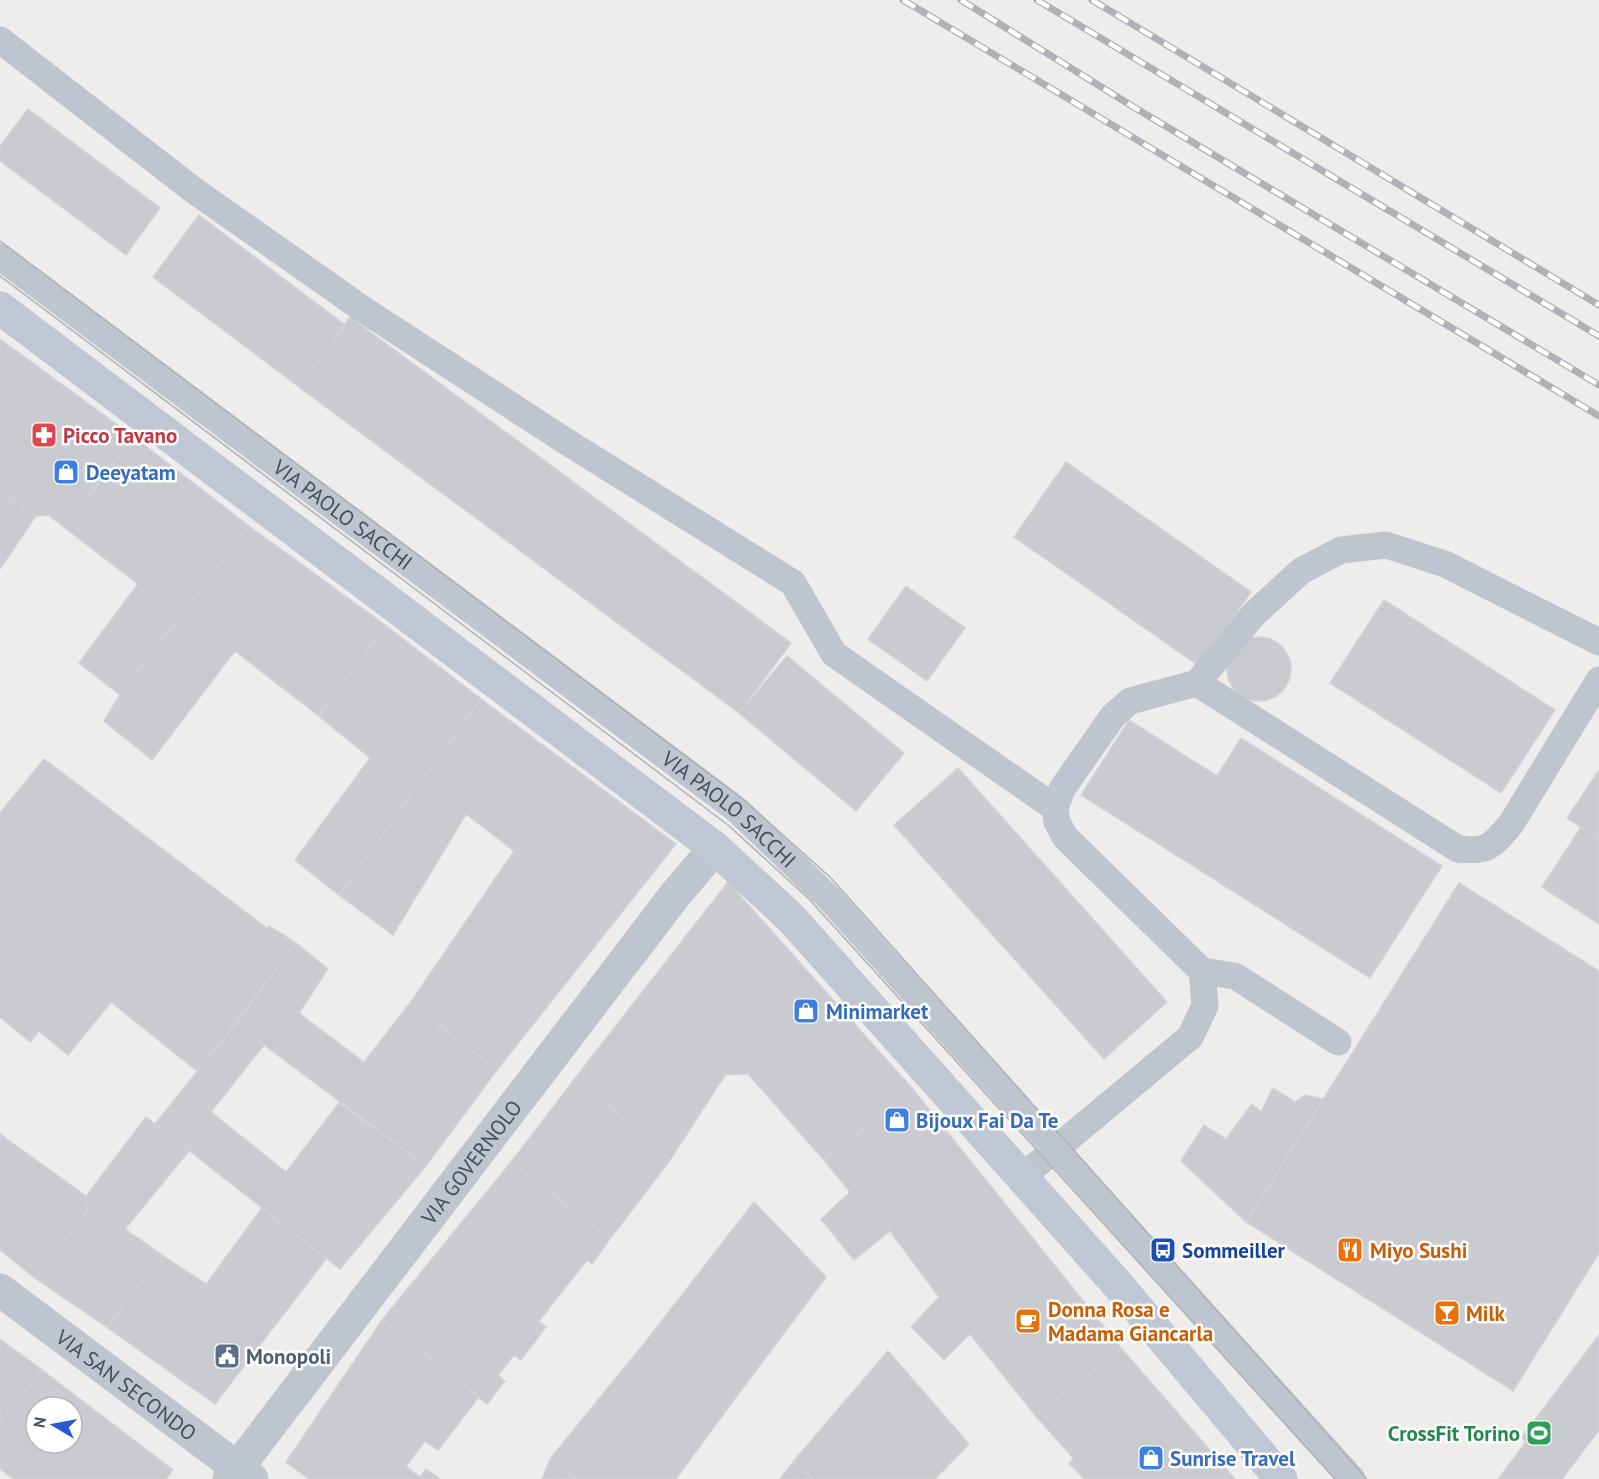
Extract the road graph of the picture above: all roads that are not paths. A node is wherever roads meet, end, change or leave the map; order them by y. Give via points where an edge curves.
1 (0, 40) edge
2 (0, 257) edge
3 (0, 309) edge
4 (1599, 642) edge
5 (1599, 680) edge
6 (1197, 683) junction
7 (1055, 808) junction
8 (715, 848) junction
9 (1202, 971) junction
10 (1338, 1042) dead end
11 (1055, 1150) junction
12 (1022, 1177) junction
13 (0, 1290) edge
14 (240, 1476) edge
15 (1281, 1479) edge
16 (1352, 1479) edge

1 - 7 lane via 192,189 364,310 793,583 834,654
2 - 11 lane, VIA PAOLO SACCHI via 736,809 830,899
3 - 8 street, VIA PAOLO SACCHI
4 - 6 lane via 1445,564 1386,545 1341,550 1301,571 1254,614
5 - 6 lane via 1511,824 1494,844 1480,851 1458,849
6 - 7 lane via 1130,701 1106,725 1062,789
7 - 9 lane via 1065,837
8 - 12 street, VIA PAOLO SACCHI via 791,918
8 - 14 street, VIA GOVERNOLO via 675,895
9 - 10 lane via 1235,975
9 - 11 lane via 1205,1006 1190,1037
11 - 12 lane
11 - 16 lane, VIA PAOLO SACCHI
12 - 15 street, VIA PAOLO SACCHI
13 - 14 street, VIA SAN SECONDO

